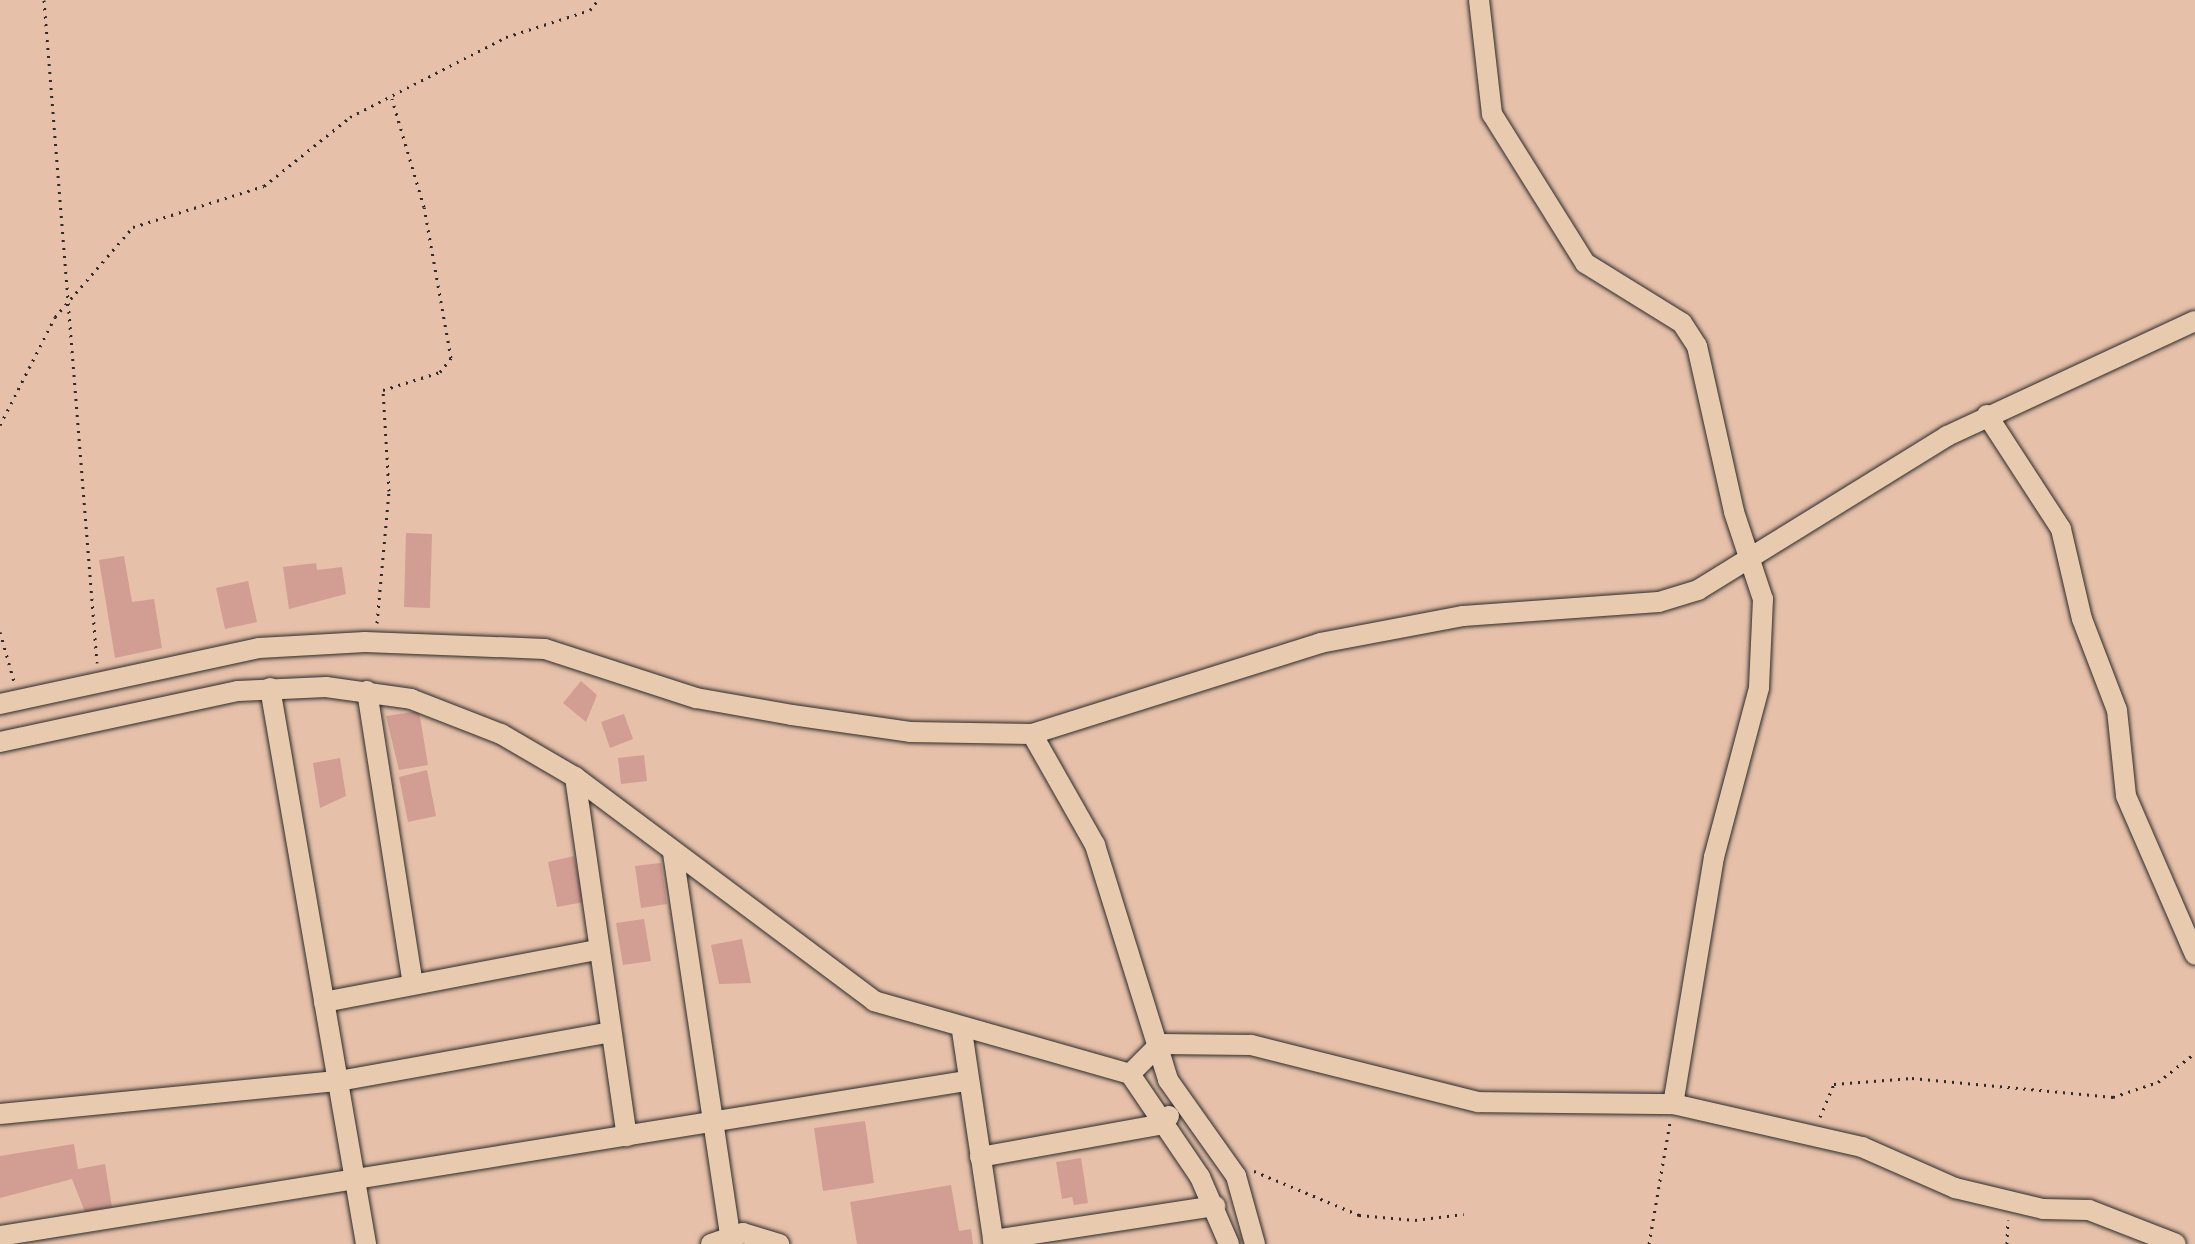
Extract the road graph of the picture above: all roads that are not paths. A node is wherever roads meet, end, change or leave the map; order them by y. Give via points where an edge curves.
1 (1479, 0) edge
2 (2195, 321) edge
3 (1987, 415) junction
4 (1751, 563) junction
5 (270, 688) junction
6 (367, 691) junction
7 (10, 702) edge
8 (1032, 734) junction
9 (0, 742) edge
10 (575, 777) junction
11 (673, 853) junction
12 (597, 950) junction
13 (2195, 955) edge
14 (413, 984) junction
15 (324, 1002) junction
16 (962, 1031) junction
17 (611, 1032) junction
18 (1154, 1046) junction
19 (1130, 1074) junction
20 (339, 1081) junction
21 (967, 1081) junction
22 (1179, 1099) junction
23 (1673, 1104) junction
24 (0, 1114) edge
25 (711, 1124) junction
26 (1163, 1124) junction
27 (627, 1136) junction
28 (980, 1157) junction
29 (355, 1175) junction
30 (1215, 1206) junction
31 (0, 1236) edge
32 (721, 1239) edge
33 (994, 1242) edge
34 (366, 1244) edge
35 (779, 1244) edge
36 (1229, 1244) edge
37 (1255, 1244) edge
38 (2176, 1244) edge

1 - 4 street via 1492,114 1585,263 1682,323 1697,346
2 - 3 street
3 - 4 street via 1863,481
3 - 13 street via 2061,529 2082,619 2117,710 2126,796
4 - 8 street via 1659,602 1463,616 1320,643
4 - 23 street via 1763,599 1759,688 1714,857
5 - 6 street
5 - 9 street
5 - 15 street
6 - 10 street via 411,699 501,734
6 - 14 street
7 - 8 street via 286,644 374,643 545,649 696,698 910,732
8 - 18 street via 1095,845
10 - 11 street
10 - 12 street
11 - 16 street via 874,1001
11 - 25 street
12 - 14 street
12 - 17 street
14 - 15 street
15 - 20 street
16 - 19 street
16 - 21 street
17 - 20 street
17 - 27 street
18 - 19 street
18 - 22 street
18 - 23 street via 1251,1045 1306,1054 1478,1102
19 - 26 street
20 - 24 street
20 - 29 street
21 - 25 street
21 - 28 street
22 - 26 street
22 - 37 street via 1228,1167 1253,1218
23 - 38 street via 1862,1147 2008,1203 2089,1210
25 - 27 street
25 - 32 street
26 - 28 street
26 - 30 street
27 - 29 street
28 - 33 street
29 - 31 street
29 - 34 street
30 - 33 street
30 - 36 street
32 - 35 street

